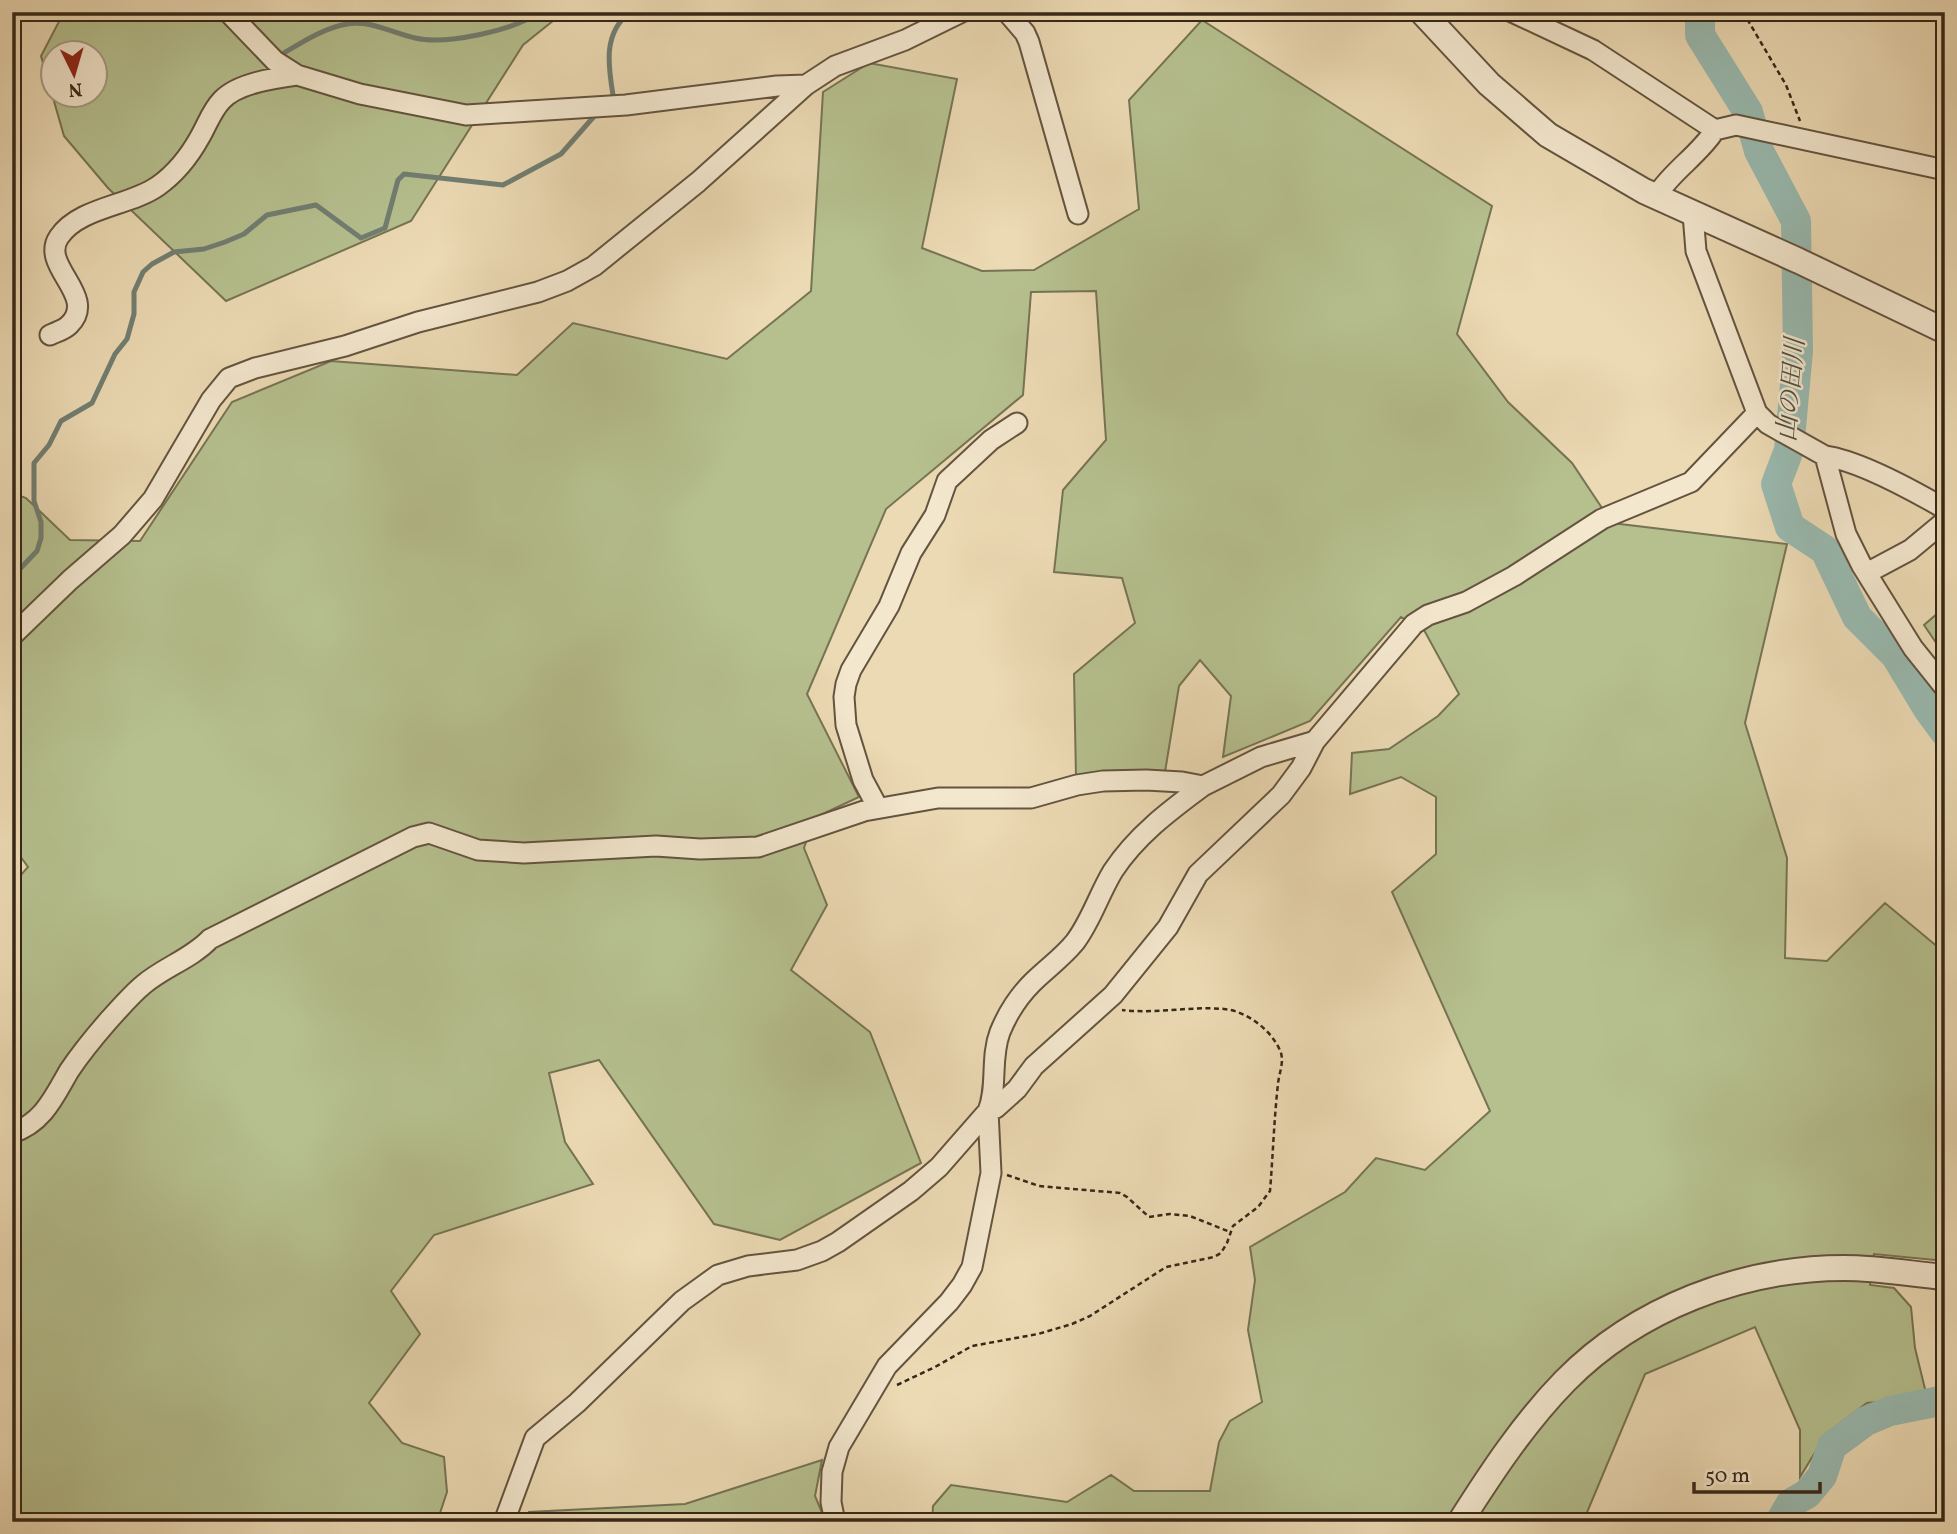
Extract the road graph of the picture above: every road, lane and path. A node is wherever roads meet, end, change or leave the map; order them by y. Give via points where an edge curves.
1 (229, 12) edge
2 (962, 12) edge
3 (1007, 12) edge
4 (1422, 12) edge
5 (1513, 12) edge
6 (1743, 12) edge
7 (297, 75) junction
8 (806, 85) junction
9 (1715, 130) junction
10 (1800, 139) junction
11 (1945, 170) edge
12 (1657, 195) junction
13 (1078, 214) dead end
14 (1693, 214) junction
15 (1945, 331) edge
16 (50, 335) dead end
17 (1757, 412) junction
18 (1017, 423) dead end
19 (1825, 456) junction
20 (1945, 509) edge
21 (1945, 521) edge
22 (1867, 573) junction
23 (12, 636) edge
24 (1945, 688) edge
25 (1315, 741) junction
26 (1202, 786) junction
27 (878, 808) junction
28 (1103, 1004) junction
29 (988, 1111) junction
30 (12, 1133) edge
31 (991, 1169) junction
32 (1230, 1232) junction
33 (1945, 1277) edge
34 (873, 1392) junction
35 (504, 1522) edge
36 (835, 1522) edge
37 (1460, 1522) edge

1 - 7 street via 275,61
2 - 8 street via 835,66
3 - 13 street via 1029,42
4 - 12 street via 1489,84 1548,135
5 - 9 street via 1593,50
6 - 10 path via 1786,85 1801,125
7 - 8 street via 360,94 466,115 626,105
7 - 16 street via 260,80 223,99 188,155 157,187 66,228 55,253 74,291 76,314 68,326
8 - 23 street via 698,182 594,266 567,282 229,378 211,400 153,499 122,535
9 - 10 street via 1736,125
9 - 12 street
10 - 11 street
12 - 14 street
14 - 15 street
14 - 17 street via 1696,251
17 - 19 street via 1768,424
17 - 25 street via 1691,482 1602,519 1514,576 1414,624
18 - 27 street via 947,481 889,606 851,670 844,697 846,725 863,780
19 - 20 street via 1880,476
19 - 22 street via 1846,534
21 - 22 street via 1910,550
22 - 24 street via 1913,648
25 - 26 street via 1261,757
25 - 28 street via 1281,795 1198,874 1168,928
26 - 27 street via 1103,781 1031,798 938,797
26 - 29 street via 1149,827 1115,869 1076,941 1013,1007 994,1051
27 - 30 street via 741,849 656,846 524,853 478,850 429,832 413,837 210,939 198,952 144,984 85,1049 54,1100 37,1119
28 - 29 street via 1034,1066 1017,1089
28 - 32 path via 1140,1012 1227,1009 1255,1020 1276,1044 1283,1062 1270,1191
29 - 31 street
29 - 35 street via 921,1183 830,1246 797,1260 731,1270 708,1280 682,1301 535,1438
31 - 32 path via 1039,1186 1120,1193 1149,1217 1190,1216
31 - 34 street via 972,1267 949,1303 887,1366
32 - 34 path via 1214,1258 1166,1267 1090,1316 1038,1334 972,1346 925,1372
33 - 37 street via 1843,1268 1801,1271 1713,1289 1647,1319 1612,1340 1564,1381 1521,1432
34 - 36 street via 835,1460 831,1502

